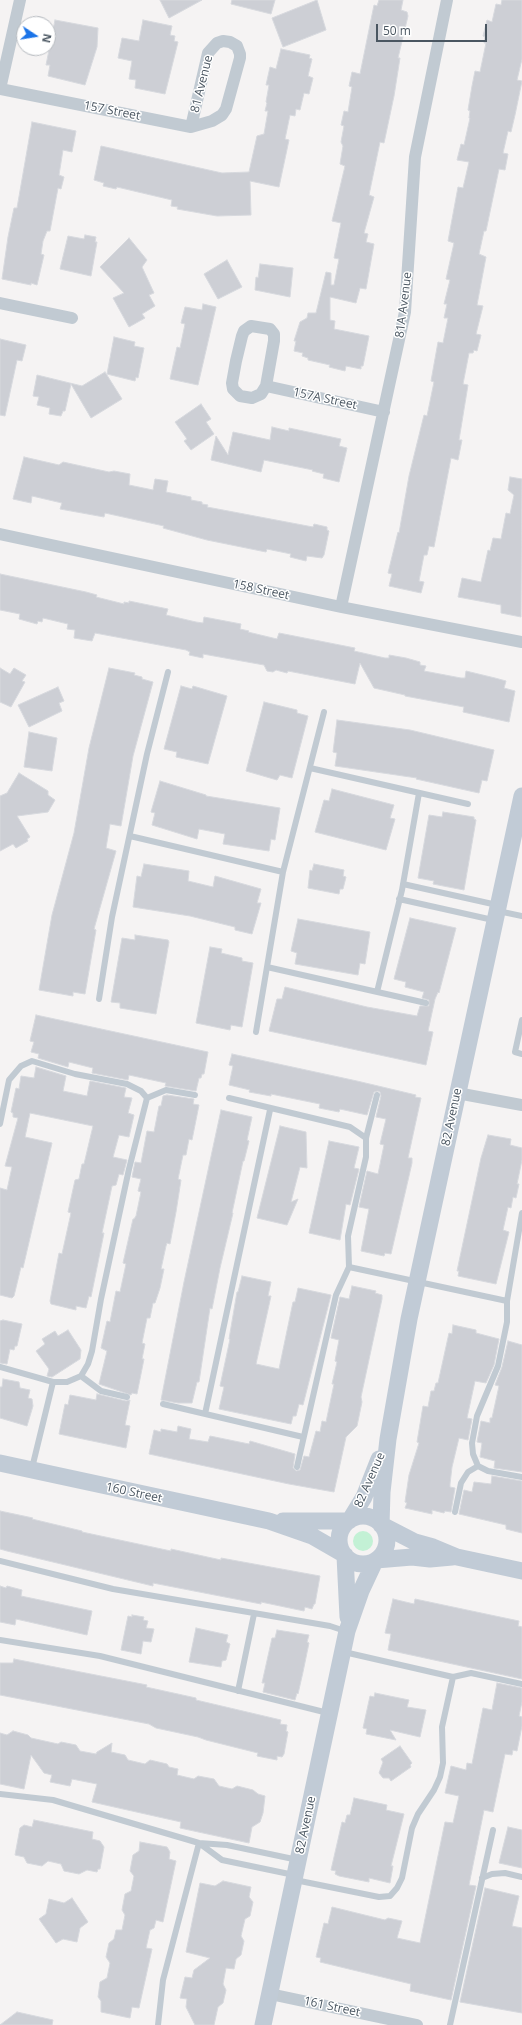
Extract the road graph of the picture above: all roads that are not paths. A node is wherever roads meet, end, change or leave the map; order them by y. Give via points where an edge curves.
1 (20, 0) edge
2 (447, 0) edge
3 (0, 89) edge
4 (222, 115) joint
5 (191, 127) junction
6 (0, 303) edge
7 (72, 318) dead end
8 (266, 386) junction
9 (384, 412) junction
10 (0, 534) edge
11 (341, 607) junction
12 (522, 642) edge
13 (168, 672) dead end
14 (324, 712) dead end
15 (310, 768) junction
16 (419, 793) junction
17 (522, 796) edge
18 (468, 804) dead end
19 (130, 836) junction
20 (283, 872) junction
21 (402, 884) junction
22 (399, 899) junction
23 (497, 912) junction
24 (522, 916) edge
25 (267, 967) junction
26 (378, 992) junction
27 (99, 999) dead end
28 (426, 1003) dead end
29 (522, 1020) edge
30 (256, 1032) dead end
31 (522, 1054) edge
32 (456, 1093) junction
33 (195, 1095) dead end
34 (376, 1095) dead end
35 (147, 1098) junction
36 (229, 1098) dead end
37 (522, 1106) edge
38 (270, 1110) junction
39 (0, 1124) edge
40 (366, 1138) junction
41 (522, 1214) edge
42 (349, 1267) junction
43 (417, 1282) junction
44 (507, 1301) junction
45 (0, 1367) edge
46 (81, 1376) junction
47 (53, 1382) junction
48 (127, 1397) dead end
49 (163, 1404) dead end
50 (205, 1414) junction
51 (303, 1437) junction
52 (388, 1439) junction
53 (0, 1463) edge
54 (478, 1466) junction
55 (297, 1467) dead end
56 (32, 1471) junction
57 (522, 1477) edge
58 (455, 1512) dead end
59 (269, 1521) junction
60 (350, 1521) junction
61 (382, 1525) junction
62 (345, 1555) junction
63 (456, 1557) junction
64 (376, 1560) junction
65 (0, 1561) edge
66 (522, 1572) edge
67 (254, 1614) junction
68 (348, 1628) junction
69 (0, 1640) edge
70 (342, 1652) junction
71 (453, 1677) junction
72 (522, 1684) edge
73 (238, 1691) junction
74 (329, 1714) junction
75 (0, 1794) edge
76 (493, 1830) dead end
77 (199, 1843) junction
78 (296, 1871) junction
79 (522, 1877) edge
80 (482, 1878) junction
81 (270, 1994) junction
82 (158, 2025) edge
83 (263, 2025) edge
84 (417, 2025) edge
85 (450, 2025) edge

1 - 3 street
2 - 9 street, 81A Avenue via 415,158 405,312
3 - 5 street, 157 Street
4 - 5 street, 157 Street
4 - 5 street, 81 Avenue via 230,101 240,54 237,46 223,41 212,47 208,53
6 - 7 street
8 - 8 street via 261,394 252,398 240,396 233,389 242,336 251,326 270,329 274,334
8 - 9 street, 157A Street
9 - 11 street, 81A Avenue
10 - 11 street, 158 Street
11 - 12 street, 158 Street
13 - 19 lane
14 - 15 lane
15 - 16 lane
15 - 20 lane
16 - 18 lane
16 - 21 lane
17 - 23 street, 82 Avenue
19 - 20 lane
19 - 27 lane via 112,917
20 - 25 lane
21 - 22 lane
21 - 23 lane
22 - 23 lane
22 - 26 lane
23 - 24 lane
23 - 32 street, 82 Avenue
25 - 26 lane
25 - 30 lane
26 - 28 lane
29 - 31 lane via 516,1052
32 - 37 street
32 - 43 street, 82 Avenue
33 - 35 lane via 166,1090
34 - 40 lane
35 - 39 lane via 141,1091 127,1084 75,1074 32,1061 21,1066 9,1080
35 - 46 lane via 129,1169 92,1351
36 - 38 lane
38 - 40 lane via 350,1127
38 - 50 lane
40 - 42 lane via 366,1157 348,1236
41 - 44 lane
42 - 43 lane
42 - 51 lane via 336,1295
43 - 44 lane
43 - 52 street, 82 Avenue
44 - 54 lane via 508,1322 498,1366 481,1403 474,1430 473,1454
45 - 47 lane
46 - 47 lane via 67,1382
46 - 48 lane via 101,1391
47 - 56 lane
49 - 50 lane
50 - 51 lane
51 - 55 lane
52 - 60 street, 82 Avenue via 364,1497
52 - 61 street, 82 Avenue via 382,1492
53 - 56 street, 160 Street
54 - 57 lane via 488,1471
54 - 58 lane via 468,1472 461,1483
56 - 59 street, 160 Street
59 - 60 street, 160 Street
59 - 62 street, 160 Street via 312,1536
60 - 61 street via 362,1516 370,1517
60 - 62 street via 344,1527 339,1541
61 - 63 street via 415,1542
61 - 64 street via 387,1540 386,1548
62 - 64 street via 356,1563 370,1563
62 - 68 street, 82 Avenue
63 - 64 street via 430,1559 412,1556
63 - 66 street
64 - 68 street, 82 Avenue via 361,1591
65 - 67 lane via 113,1589
67 - 68 lane
67 - 73 lane
68 - 70 street, 82 Avenue
69 - 73 lane via 100,1656
70 - 71 lane
70 - 74 street, 82 Avenue
71 - 72 lane via 471,1673
71 - 78 lane via 442,1727 443,1763 440,1778 412,1828 402,1878 397,1888 390,1896 379,1897
73 - 74 lane
74 - 78 street, 82 Avenue
75 - 77 lane via 53,1800
76 - 80 lane
77 - 78 lane via 227,1844
77 - 78 lane via 222,1860
77 - 82 lane via 163,1980
78 - 81 street, 82 Avenue
79 - 80 lane via 505,1873
80 - 85 lane
81 - 83 street, 82 Avenue
81 - 84 street, 161 Street

